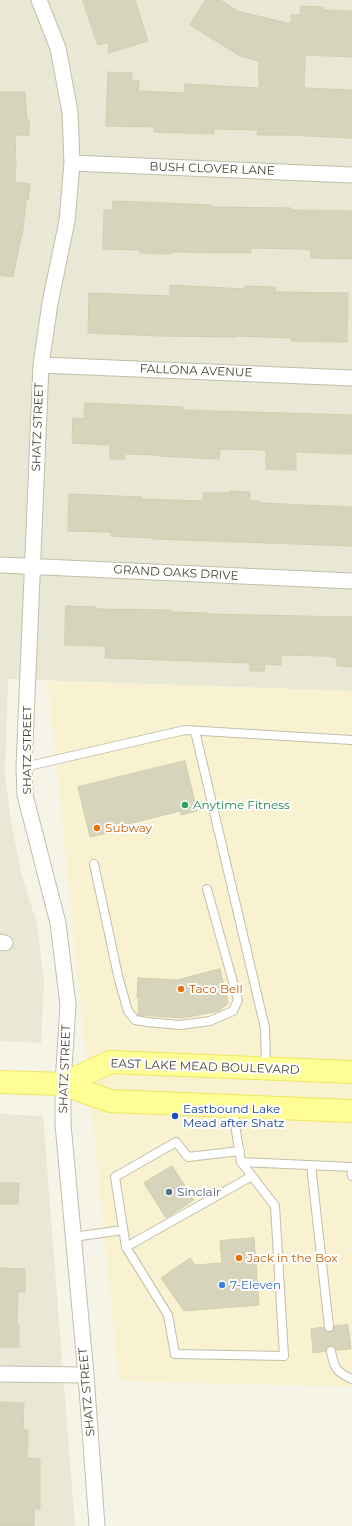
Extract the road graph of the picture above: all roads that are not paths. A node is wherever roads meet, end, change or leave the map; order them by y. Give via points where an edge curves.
1 (39, 0) edge
2 (72, 163) junction
3 (352, 175) edge
4 (41, 364) junction
5 (352, 378) edge
6 (0, 565) edge
7 (33, 566) junction
8 (352, 580) edge
9 (195, 730) junction
10 (352, 740) edge
11 (24, 767) junction
12 (94, 864) dead end
13 (207, 889) dead end
14 (266, 1068) junction
15 (352, 1072) edge
16 (0, 1082) edge
17 (63, 1084) junction
18 (232, 1106) junction
19 (352, 1111) edge
20 (240, 1151) junction
21 (241, 1162) junction
22 (311, 1165) junction
23 (352, 1167) edge
24 (252, 1176) junction
25 (352, 1176) edge
26 (123, 1230) junction
27 (73, 1237) junction
28 (126, 1247) junction
29 (329, 1327) dead end
30 (331, 1351) dead end
31 (0, 1374) edge
32 (86, 1376) junction
33 (352, 1379) edge
34 (97, 1526) edge

1 - 2 street, SHATZ STREET via 58,48 70,112
2 - 3 street, BUSH CLOVER LANE
2 - 4 street, SHATZ STREET via 67,221 50,303
4 - 5 street, FALLONA AVENUE
4 - 7 street, SHATZ STREET
6 - 7 street, GRAND OAKS DRIVE
7 - 8 street, GRAND OAKS DRIVE
7 - 11 street, SHATZ STREET
9 - 10 lane
9 - 11 lane via 185,730
9 - 14 lane via 265,1028
11 - 17 street, SHATZ STREET via 25,795 58,923 68,1005
12 - 13 lane via 123,992 128,1011 135,1020 180,1025 210,1021 234,1011 238,1000
14 - 15 main road, EAST LAKE MEAD BOULEVARD
14 - 17 main road, EAST LAKE MEAD BOULEVARD via 110,1062
16 - 17 main road, EAST LAKE MEAD BOULEVARD
17 - 18 main road, EAST LAKE MEAD BOULEVARD via 110,1101
17 - 27 street, SHATZ STREET via 63,1124
18 - 19 main road, EAST LAKE MEAD BOULEVARD
18 - 20 lane
20 - 21 lane
20 - 26 lane via 188,1157 176,1142 115,1177
21 - 22 lane
21 - 24 lane
22 - 23 lane
22 - 29 lane
23 - 25 lane
24 - 28 lane
24 - 28 lane via 275,1206 284,1356 175,1354 168,1315
26 - 27 lane
26 - 28 lane
27 - 32 street, SHATZ STREET
30 - 33 lane via 333,1362 340,1374
31 - 32 street
32 - 34 street, SHATZ STREET

